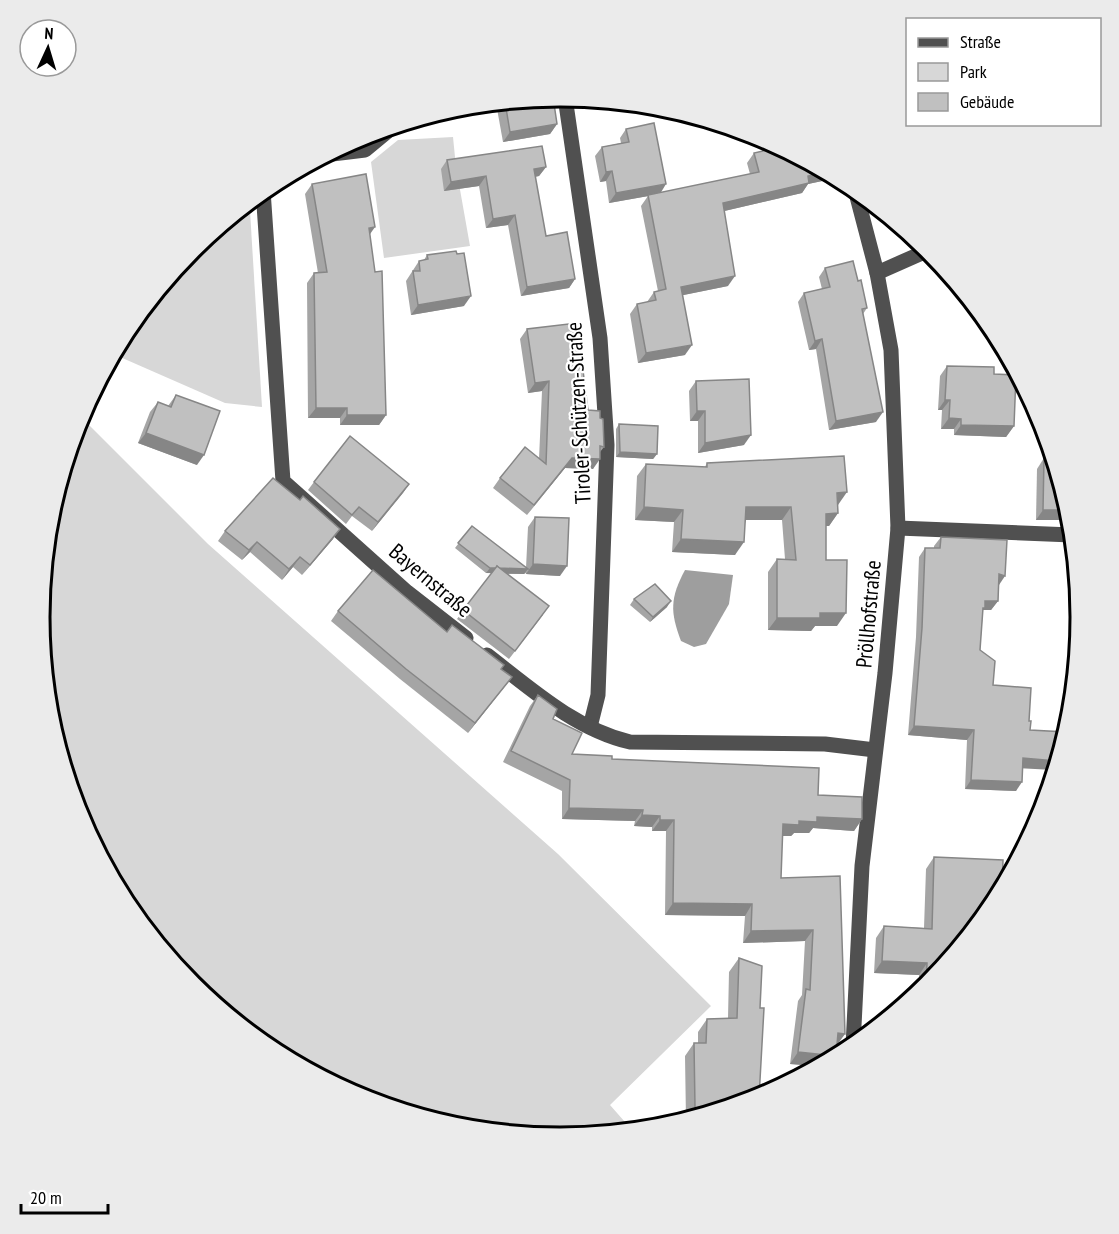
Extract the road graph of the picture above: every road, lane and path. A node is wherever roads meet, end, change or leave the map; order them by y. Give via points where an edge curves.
1 (566, 107) edge
2 (375, 142) edge
3 (352, 152) edge
4 (264, 202) edge
5 (859, 204) edge
6 (919, 255) edge
7 (877, 273) junction
8 (898, 528) junction
9 (1062, 534) edge
10 (590, 727) junction
11 (875, 750) junction
12 (854, 1034) edge

1 - 10 street, Tiroler-Schützen-Straße via 600,338 607,445 598,695
2 - 3 street via 365,150
4 - 10 street, Bayernstraße via 283,481 407,592 558,710
5 - 7 street, Pröllhofstraße
6 - 7 street
7 - 8 street, Pröllhofstraße via 891,350
8 - 9 street
8 - 11 street, Pröllhofstraße
10 - 11 street, Bayernstraße via 630,742 825,744
11 - 12 street, Pröllhofstraße via 862,866

